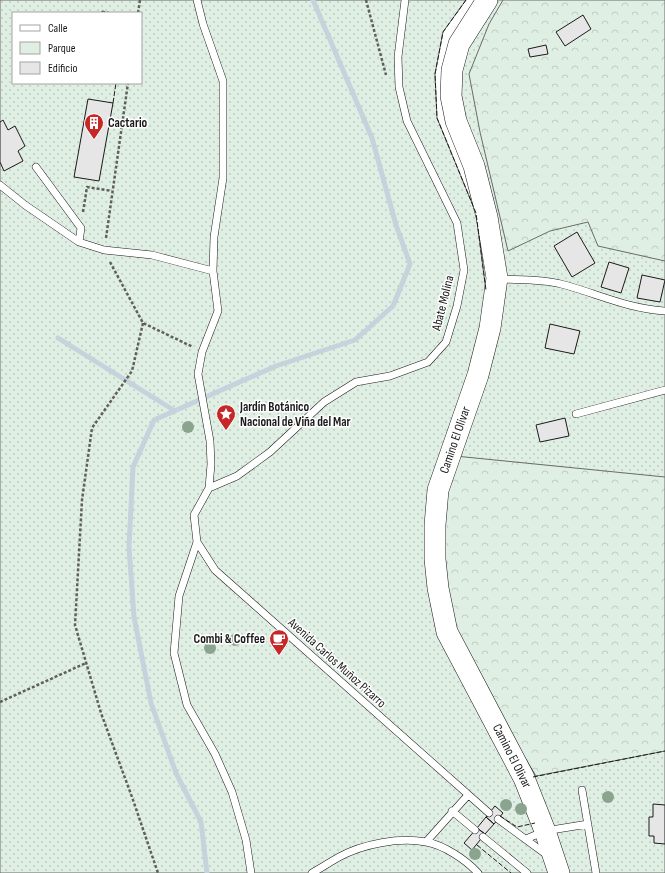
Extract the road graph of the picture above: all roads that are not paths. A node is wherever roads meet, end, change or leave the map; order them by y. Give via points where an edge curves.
1 (197, 0) edge
2 (405, 0) edge
3 (487, 0) edge
4 (36, 167) dead end
5 (0, 185) edge
6 (79, 242) junction
7 (213, 270) junction
8 (497, 278) junction
9 (665, 311) edge
10 (665, 390) edge
11 (576, 414) dead end
12 (210, 488) junction
13 (197, 542) junction
14 (582, 790) dead end
15 (468, 795) junction
16 (452, 811) junction
17 (489, 813) dead end
18 (498, 819) dead end
19 (588, 824) junction
20 (475, 830) dead end
21 (545, 831) junction
22 (483, 837) dead end
23 (526, 838) junction
24 (426, 842) junction
25 (557, 867) edge
26 (251, 873) edge
27 (312, 873) edge
28 (478, 873) edge
29 (527, 873) edge
30 (596, 873) edge

1 - 7 lane via 223,81 223,178 214,237
2 - 12 lane, Abate Molina via 398,57 399,87 407,121 457,223 464,270 446,342 428,362 390,376 356,382 324,402 270,452 237,476
3 - 8 main road, Camino El Olivar via 459,44 452,70 451,96 456,121 474,166 487,217
4 - 6 lane via 81,228
5 - 6 lane
6 - 7 lane via 104,250 152,255
7 - 12 lane via 218,311 202,352 198,374 211,456
8 - 9 lane via 559,284 617,302
8 - 21 main road, Camino El Olivar via 490,328 478,375 438,490 434,559 447,632 524,778
10 - 11 lane
12 - 13 lane via 194,515
13 - 15 lane, Avenida Carlos Muñoz Pizarro via 215,570
13 - 26 lane via 179,596 174,653 187,705 215,754 232,792 246,840
14 - 19 lane
15 - 16 lane
15 - 17 lane, Avenida Carlos Muñoz Pizarro
16 - 20 lane
16 - 24 lane
18 - 23 lane
19 - 21 lane
19 - 30 lane
21 - 23 lane
21 - 25 main road, Camino El Olivar
22 - 29 lane
23 - 25 lane
24 - 27 lane via 370,846 340,856
24 - 28 lane via 444,848

